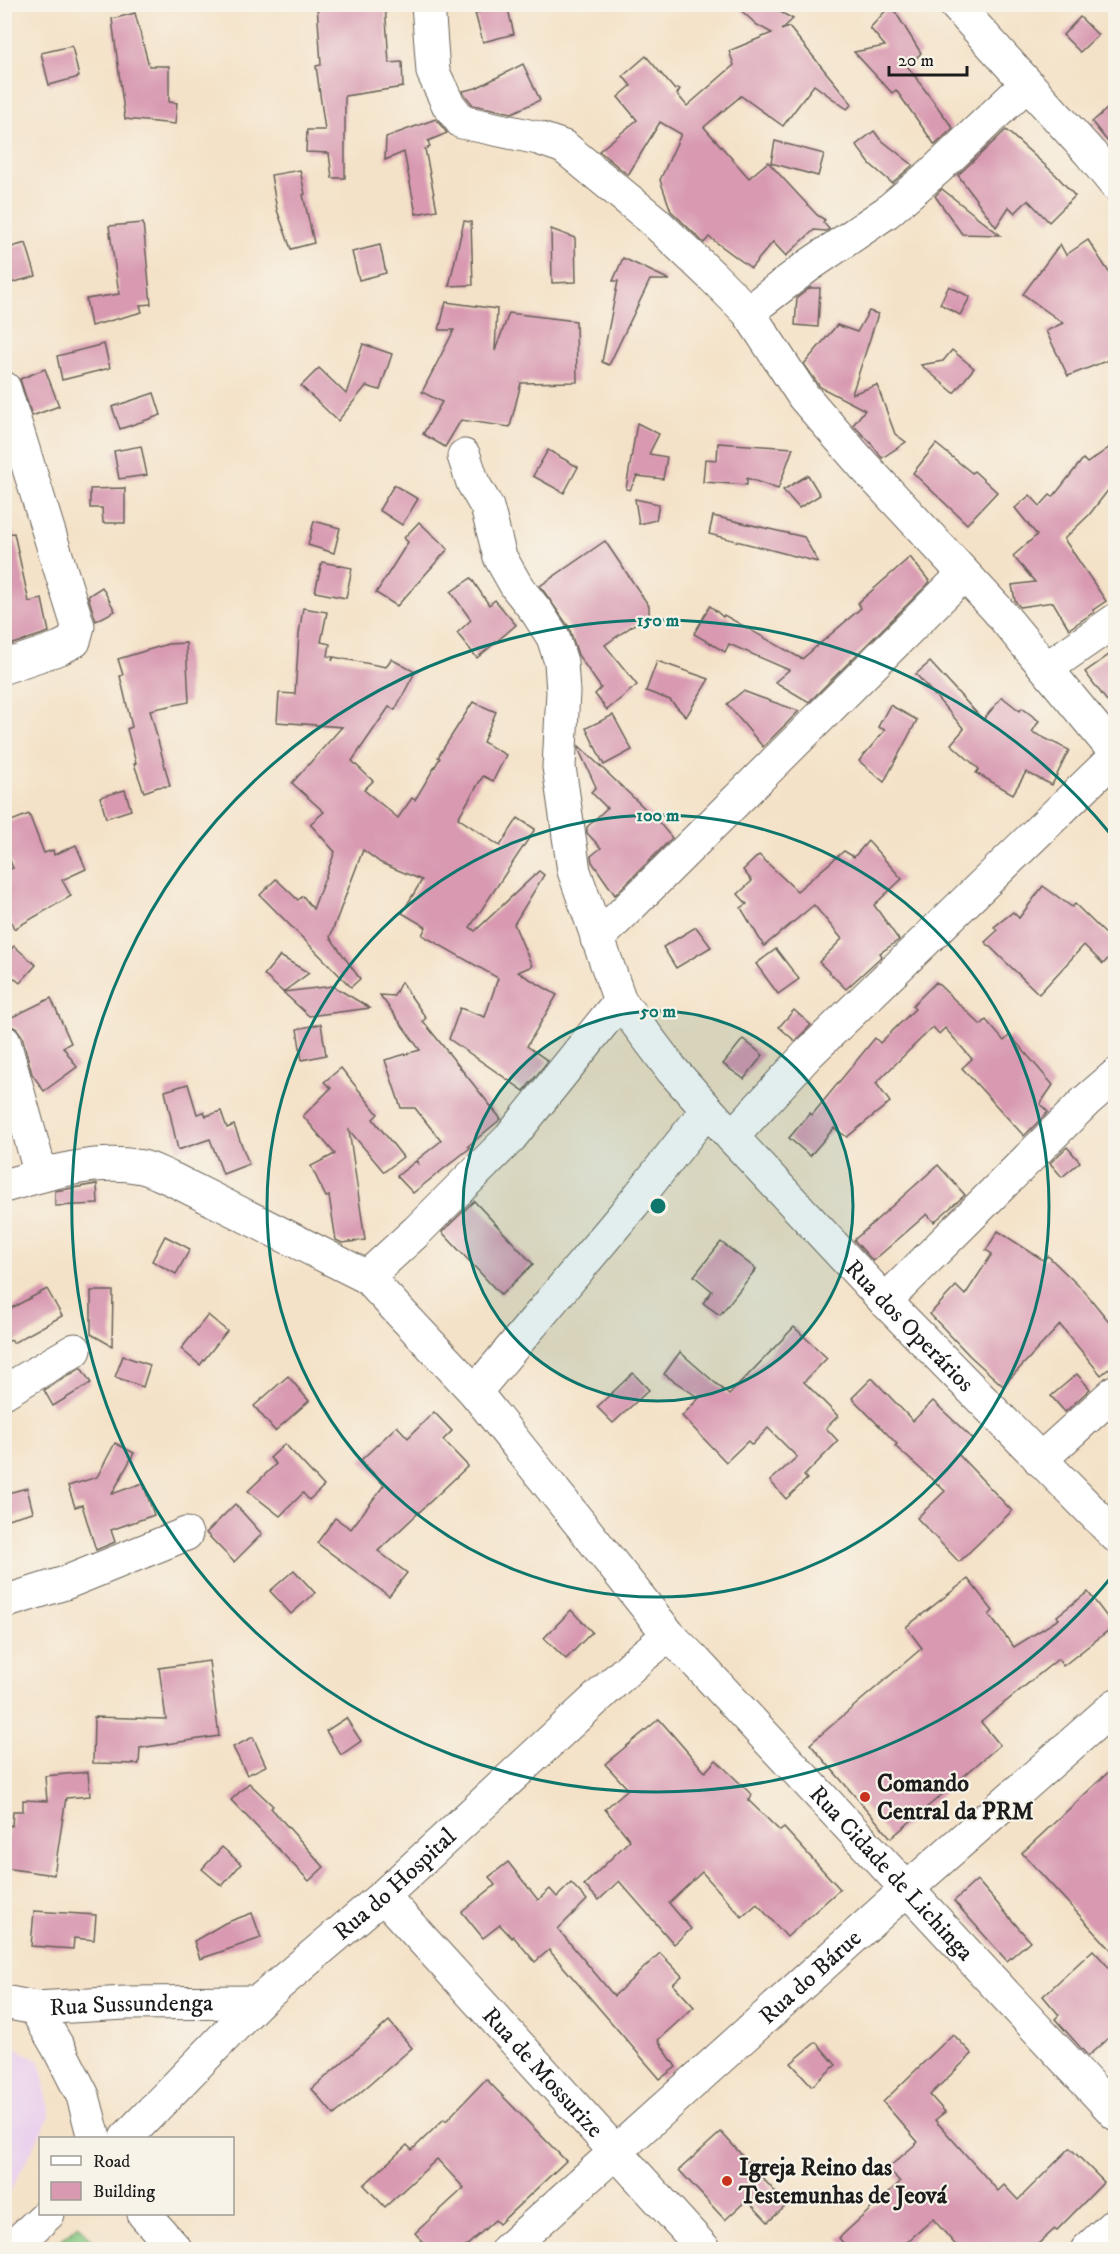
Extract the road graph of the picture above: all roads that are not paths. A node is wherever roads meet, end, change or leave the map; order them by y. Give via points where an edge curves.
1 (428, 4) edge
2 (955, 4) edge
3 (1027, 84) junction
4 (1116, 185) edge
5 (748, 312) junction
6 (4, 388) edge
7 (464, 456) dead end
8 (964, 574) junction
9 (1116, 620) edge
10 (4, 667) edge
11 (1047, 668) junction
12 (1116, 754) edge
13 (597, 939) junction
14 (620, 1001) junction
15 (4, 1042) edge
16 (1116, 1075) edge
17 (707, 1110) junction
18 (732, 1137) junction
19 (41, 1175) junction
20 (4, 1186) edge
21 (367, 1277) junction
22 (885, 1301) junction
23 (75, 1350) dead end
24 (1116, 1391) edge
25 (4, 1392) edge
26 (475, 1392) junction
27 (1040, 1460) junction
28 (186, 1534) dead end
29 (1116, 1536) edge
30 (4, 1602) edge
31 (669, 1635) junction
32 (1116, 1705) edge
33 (907, 1889) junction
34 (384, 1896) junction
35 (258, 2002) junction
36 (20, 2005) edge
37 (1116, 2114) edge
38 (93, 2137) edge
39 (128, 2137) edge
40 (616, 2151) junction
41 (47, 2215) edge
42 (145, 2215) edge
43 (1116, 2223) edge
44 (9, 2250) edge
45 (176, 2250) edge
46 (507, 2250) edge
47 (705, 2250) edge
48 (1087, 2250) edge

1 - 5 street via 433,72 448,105 462,122 564,147 653,220
2 - 3 street
3 - 4 street
3 - 5 street via 887,212
5 - 8 street via 804,397
6 - 10 street via 78,626 74,640 60,648
7 - 13 street, Rua dos Operários via 487,507 500,557 553,637 561,662 559,767 574,871
8 - 11 street
8 - 13 street
9 - 11 street
11 - 12 street
12 - 18 street via 808,1054
13 - 14 street, Rua dos Operários
14 - 17 street, Rua dos Operários
14 - 21 street via 510,1138
15 - 19 street
16 - 22 street
17 - 18 street, Rua dos Operários
17 - 26 street
18 - 22 street, Rua dos Operários
19 - 20 street
19 - 21 street via 100,1163 143,1167
21 - 26 street, Rua Cidade de Lichinga
22 - 27 street, Rua dos Operários
23 - 25 street
24 - 27 street
26 - 31 street, Rua Cidade de Lichinga
27 - 29 street, Rua dos Operários
28 - 30 street via 65,1583
31 - 33 street, Rua Cidade de Lichinga
31 - 34 street, Rua do Hospital
32 - 33 street, Rua do Bárue
33 - 37 street, Rua Cidade de Lichinga
33 - 40 street, Rua do Bárue
34 - 35 street, Rua do Hospital
34 - 40 street, Rua de Mossurize
35 - 36 street, Rua Sussundenga
35 - 39 street, Rua do Hospital
36 - 38 street via 59,2049 83,2096
40 - 46 street, Rua do Bárue
40 - 47 street, Rua de Mossurize
41 - 44 street
42 - 45 street
43 - 48 street

